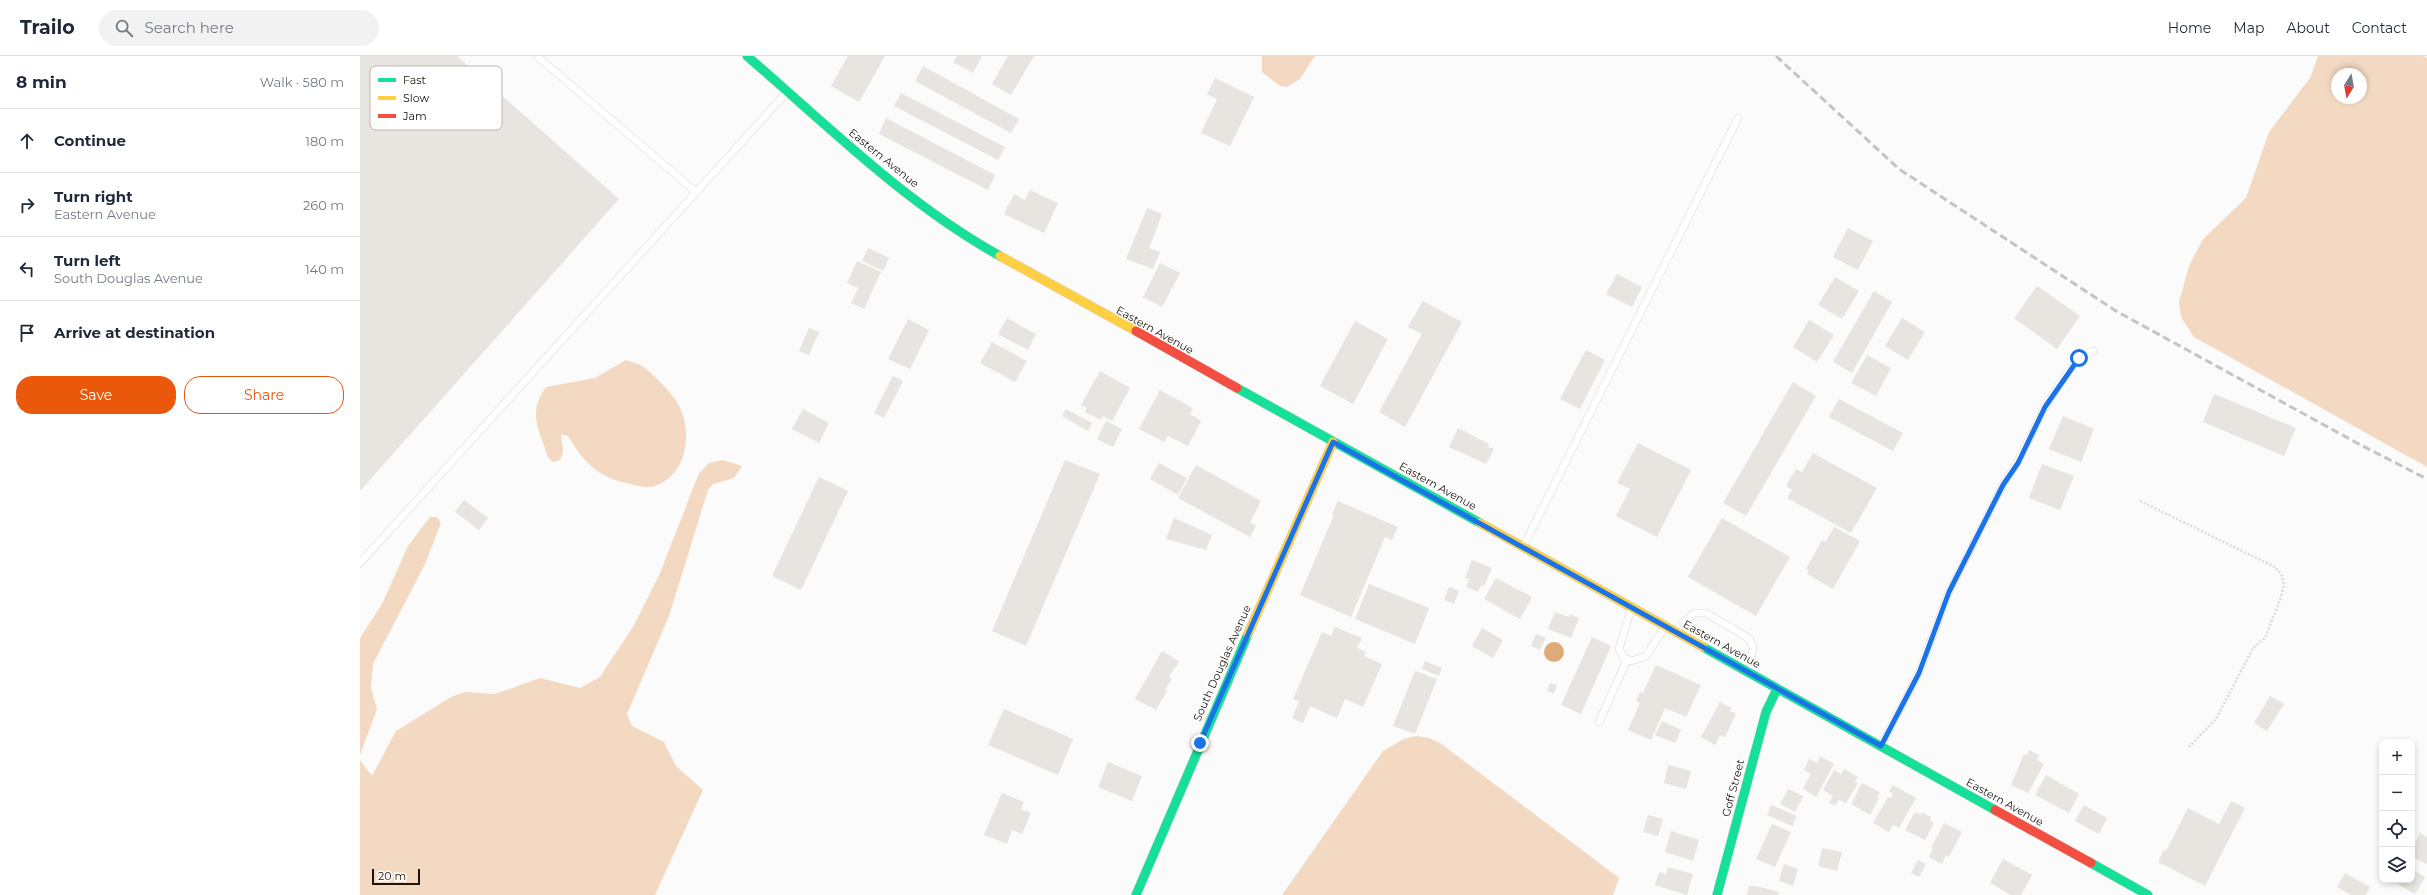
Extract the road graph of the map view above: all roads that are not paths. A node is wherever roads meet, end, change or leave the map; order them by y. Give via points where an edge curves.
1 (537, 56) edge
2 (747, 56) edge
3 (787, 92) junction
4 (1738, 118) dead end
5 (696, 192) junction
6 (2093, 351) dead end
7 (1333, 442) junction
8 (1523, 547) junction
9 (360, 563) edge
10 (1631, 607) junction
11 (1665, 626) junction
12 (1674, 631) junction
13 (1628, 660) junction
14 (1749, 673) junction
15 (1777, 689) junction
16 (1599, 722) dead end
17 (1881, 746) junction
18 (1136, 895) edge
19 (1716, 895) edge
20 (2148, 895) edge

1 - 5 lane
2 - 3 main road, Eastern Avenue
3 - 5 lane
3 - 7 main road, Eastern Avenue via 892,181 977,243
4 - 8 lane
5 - 9 lane
6 - 17 lane via 2079,358 2067,373 2045,407 2018,463 2003,485 1949,592 1919,673
7 - 8 main road, Eastern Avenue
7 - 18 main road, South Douglas Avenue
8 - 10 main road, Eastern Avenue
10 - 11 main road, Eastern Avenue
10 - 13 lane via 1619,649
11 - 12 main road, Eastern Avenue
11 - 13 lane via 1646,656 1639,661
12 - 14 main road, Eastern Avenue
12 - 14 lane via 1694,613 1706,613 1750,638 1753,648
13 - 16 lane
14 - 15 main road, Eastern Avenue
15 - 17 main road, Eastern Avenue
15 - 19 main road, Goff Street via 1766,712
17 - 20 main road, Eastern Avenue

